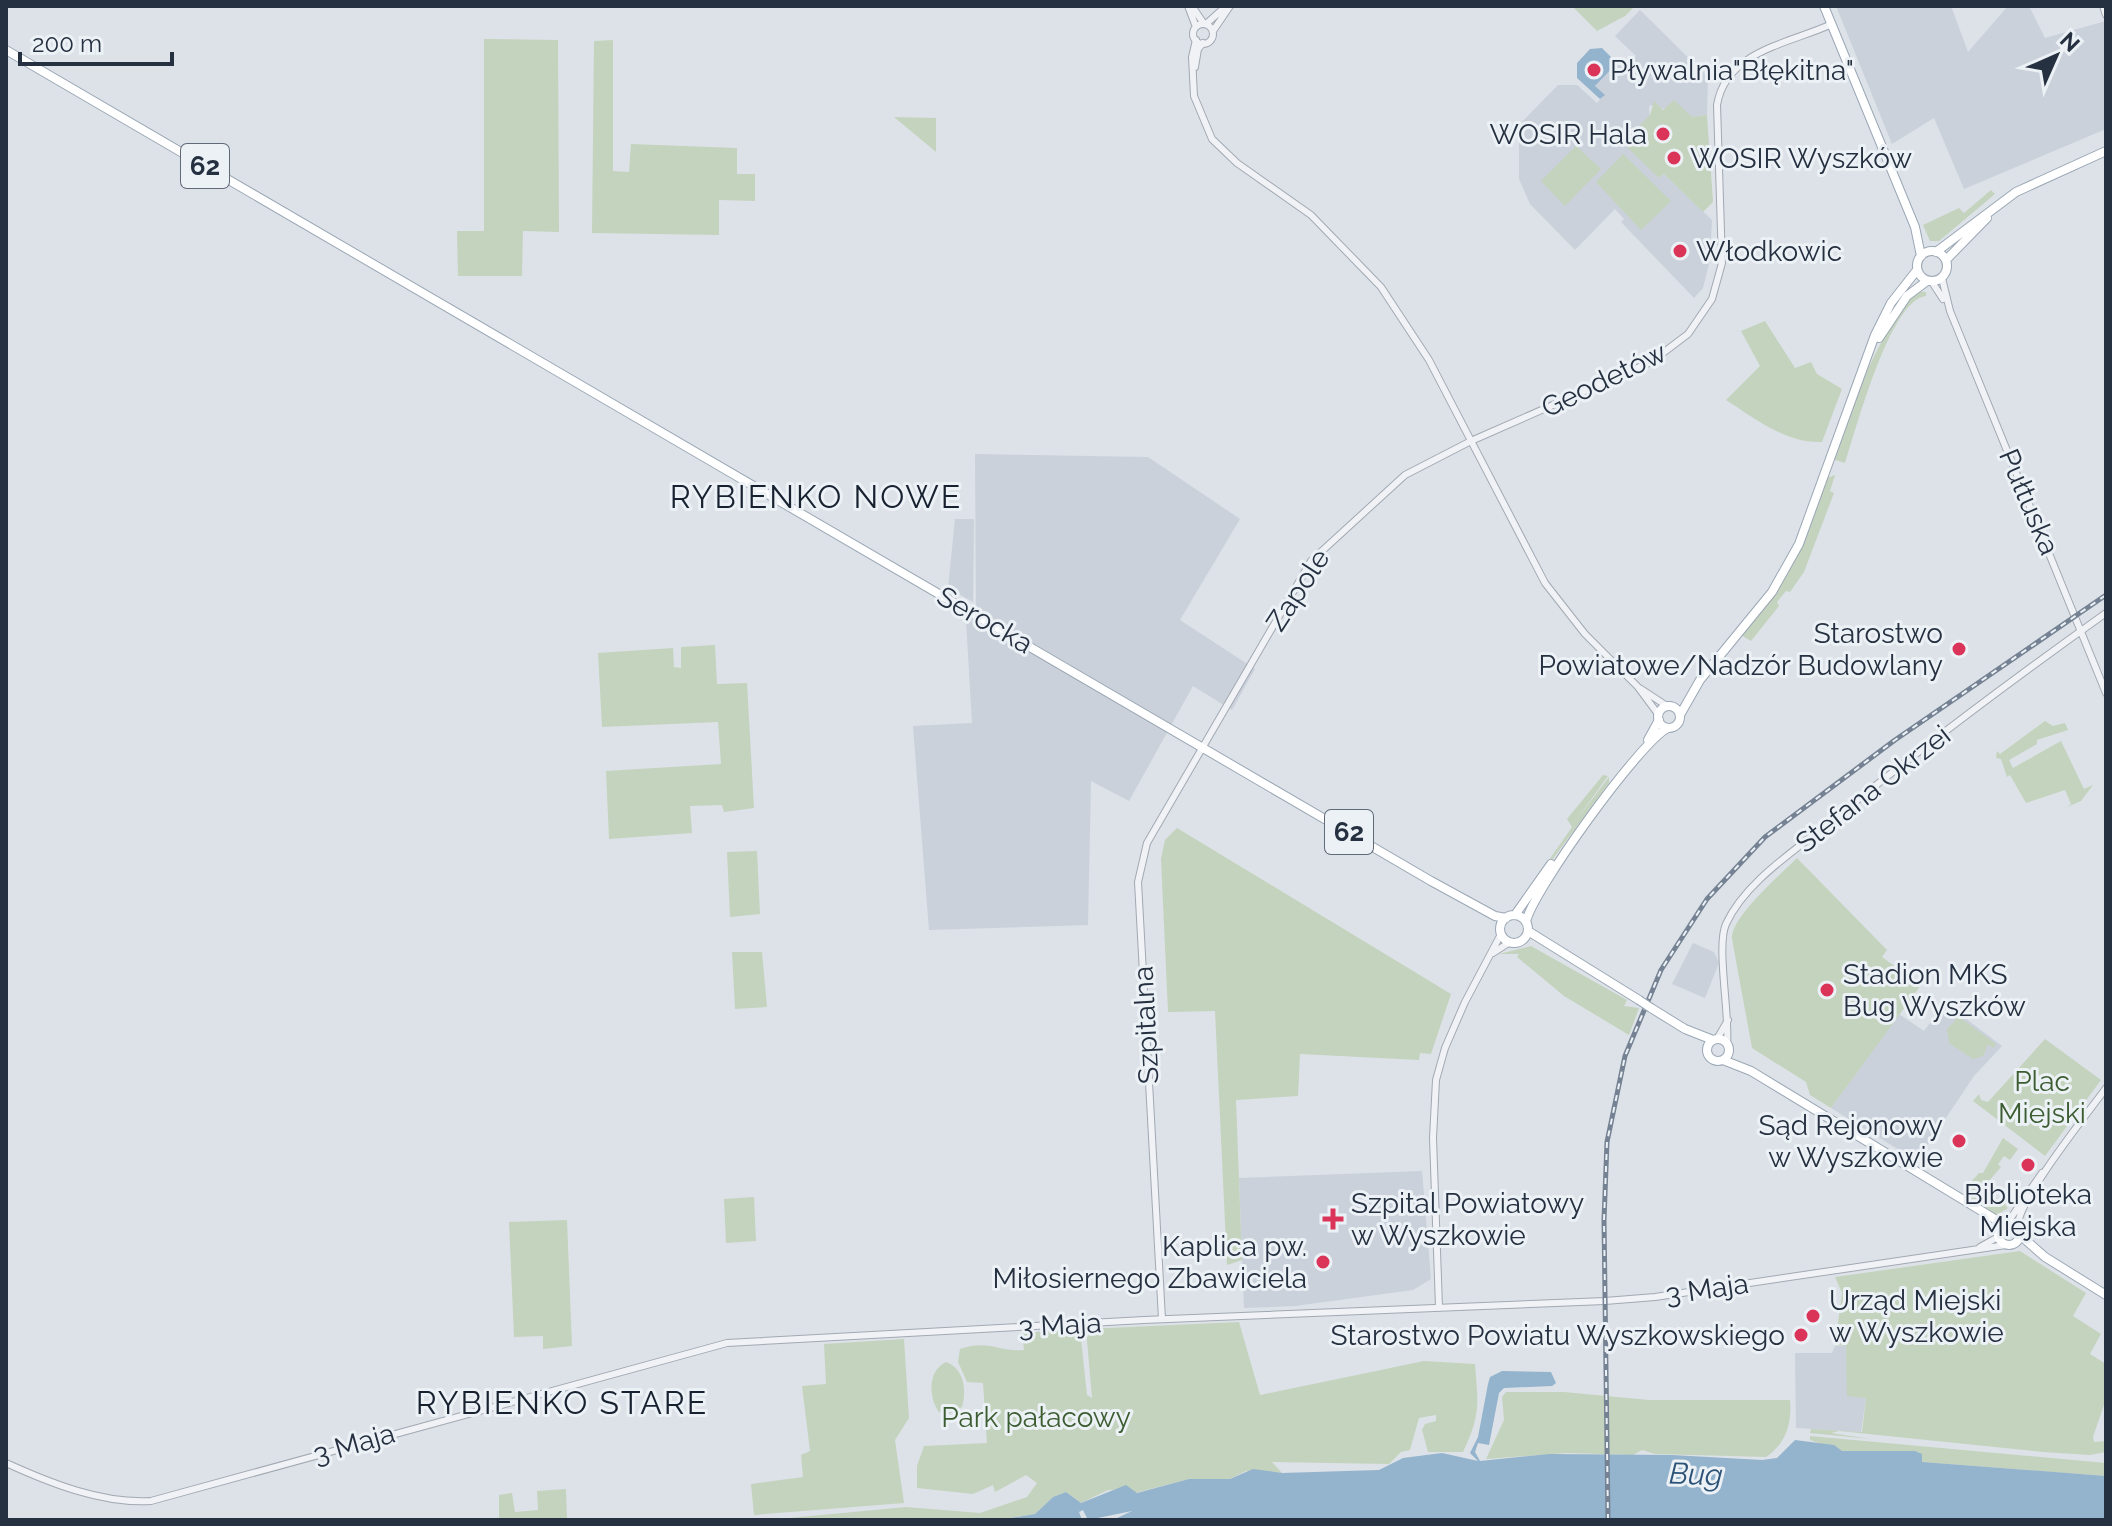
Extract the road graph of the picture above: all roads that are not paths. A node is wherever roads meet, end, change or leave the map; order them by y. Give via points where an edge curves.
1 (1190, 6) edge
2 (1228, 6) edge
3 (1824, 6) edge
4 (2103, 6) edge
5 (2106, 15) edge
6 (1832, 24) junction
7 (1202, 25) junction
8 (1213, 31) junction
9 (1200, 42) junction
10 (6, 50) edge
11 (2106, 151) edge
12 (2007, 198) junction
13 (1915, 227) junction
14 (1934, 251) junction
15 (1921, 256) junction
16 (1946, 260) junction
17 (1917, 270) junction
18 (1942, 278) junction
19 (1930, 282) junction
20 (1950, 311) junction
21 (1868, 356) junction
22 (1471, 441) junction
23 (2106, 613) edge
24 (2080, 631) junction
25 (1700, 680) junction
26 (1638, 687) junction
27 (2106, 693) edge
28 (1669, 706) junction
29 (1680, 715) junction
30 (1658, 717) junction
31 (1668, 728) junction
32 (1204, 748) junction
33 (1450, 892) junction
34 (1511, 916) junction
35 (1527, 927) junction
36 (1501, 931) junction
37 (1521, 941) junction
38 (1510, 942) junction
39 (1493, 953) junction
40 (1570, 960) junction
41 (1729, 1016) junction
42 (1685, 1029) junction
43 (1715, 1040) junction
44 (1728, 1047) junction
45 (1706, 1050) junction
46 (1723, 1060) junction
47 (1751, 1071) junction
48 (2106, 1088) edge
49 (2050, 1164) junction
50 (2002, 1228) junction
51 (2019, 1230) junction
52 (2010, 1244) junction
53 (1973, 1249) junction
54 (2045, 1257) junction
55 (2106, 1295) edge
56 (1439, 1307) junction
57 (1162, 1319) junction
58 (6, 1463) edge

1 - 7 street
2 - 7 street
2 - 8 street
3 - 6 main road
4 - 5 street
6 - 13 main road
6 - 22 street, Geodetów via 1748,59 1721,84 1717,112 1722,263 1712,299 1688,334 1651,362
7 - 8 street
7 - 9 street
8 - 9 street via 1211,40
9 - 22 street via 1192,57 1196,106 1215,143 1300,205 1368,271 1412,330
10 - 32 main road, Serocka / 62
11 - 12 main road
12 - 14 main road
12 - 16 main road
13 - 14 main road
13 - 15 main road
14 - 15 main road
14 - 16 main road
15 - 17 main road
16 - 18 main road
17 - 19 main road
17 - 21 main road via 1884,315
18 - 19 main road
18 - 20 street, Pułtuska
19 - 20 street, Pułtuska
19 - 21 main road via 1907,296
20 - 24 street, Pułtuska
21 - 25 main road via 1792,559 1772,592
22 - 26 street via 1551,591
22 - 32 street, Zapole via 1399,479 1311,561
23 - 24 street, Stefana Okrzei
24 - 27 street, Pułtuska
24 - 41 street, Stefana Okrzei via 1899,766 1753,889 1723,933
25 - 28 main road
25 - 29 main road
26 - 28 street
26 - 30 street
28 - 29 main road
28 - 30 main road
29 - 31 main road
30 - 31 main road
30 - 34 main road via 1646,742
31 - 35 main road via 1555,863
32 - 33 main road, Serocka / 62
32 - 57 street, Szpitalna via 1147,843 1138,882
33 - 34 main road, Serocka / 62
33 - 36 main road, Serocka / 62
34 - 35 main road, 62
34 - 36 main road
35 - 37 main road
35 - 40 main road, 62
36 - 38 main road, 62
36 - 39 street
37 - 38 main road, 62
37 - 40 main road, 62
38 - 39 street
39 - 56 street via 1455,1025 1436,1080
40 - 42 main road, 62, bridge
41 - 43 street
41 - 44 street, Stefana Okrzei
42 - 43 main road, 62
42 - 45 main road, 62
43 - 44 main road, 62
43 - 45 main road
44 - 46 main road
44 - 47 main road, 62
45 - 46 main road, 62 via 1713,1061
46 - 47 main road, 62
47 - 50 main road, 62
48 - 49 street
49 - 50 street
49 - 51 street via 2021,1211
50 - 51 main road
50 - 52 main road
50 - 53 street, 3 Maja
51 - 52 main road
51 - 54 main road
52 - 53 street, 3 Maja
52 - 54 main road
53 - 56 street, 3 Maja via 1655,1297
54 - 55 main road
56 - 57 street, 3 Maja
57 - 58 street, 3 Maja via 711,1346 164,1499 137,1502 93,1494

